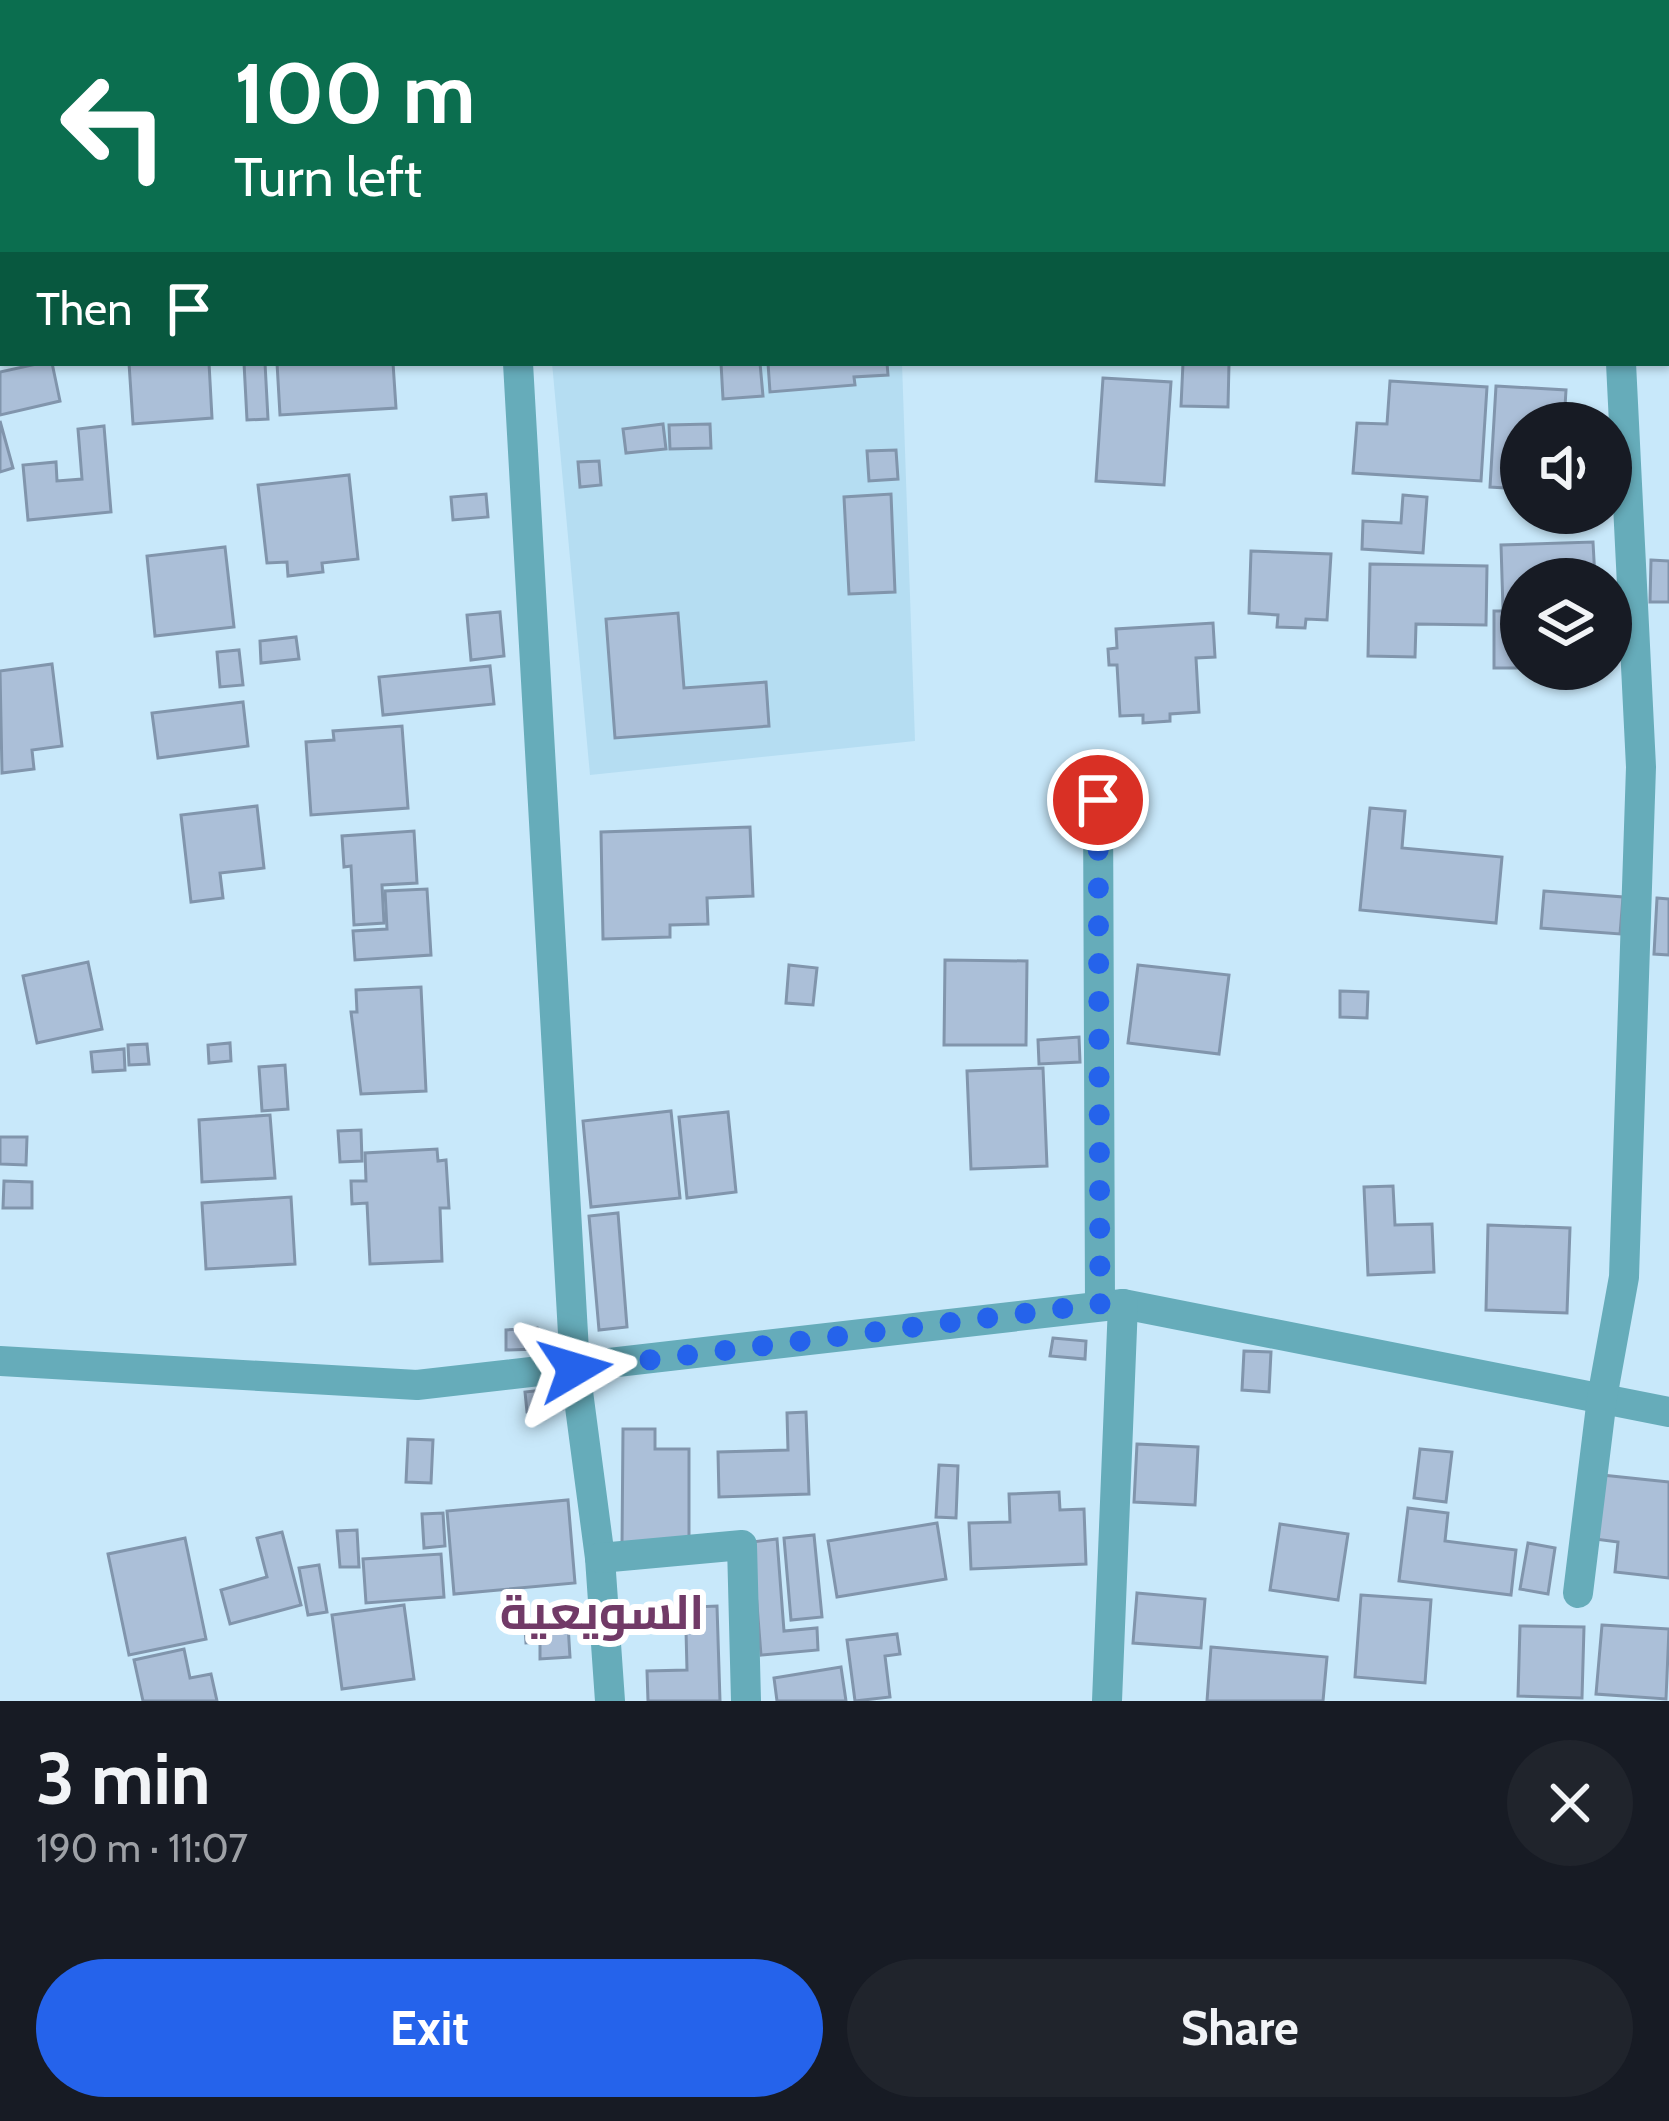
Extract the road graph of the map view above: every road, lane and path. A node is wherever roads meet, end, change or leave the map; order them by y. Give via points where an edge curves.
1 (518, 366) edge
2 (1621, 366) edge
3 (1098, 800) dead end
4 (1111, 1304) junction
5 (0, 1361) edge
6 (575, 1369) junction
7 (1602, 1399) junction
8 (1669, 1412) edge
9 (600, 1558) junction
10 (1578, 1594) dead end
11 (610, 1701) edge
12 (746, 1701) edge
13 (1107, 1701) edge

1 - 6 street
2 - 7 street via 1641,767 1624,1276
3 - 4 street
4 - 6 street
4 - 7 street
4 - 13 street
5 - 6 street via 417,1385
6 - 9 street
7 - 8 street
7 - 10 street
9 - 11 street
9 - 12 street via 742,1545

